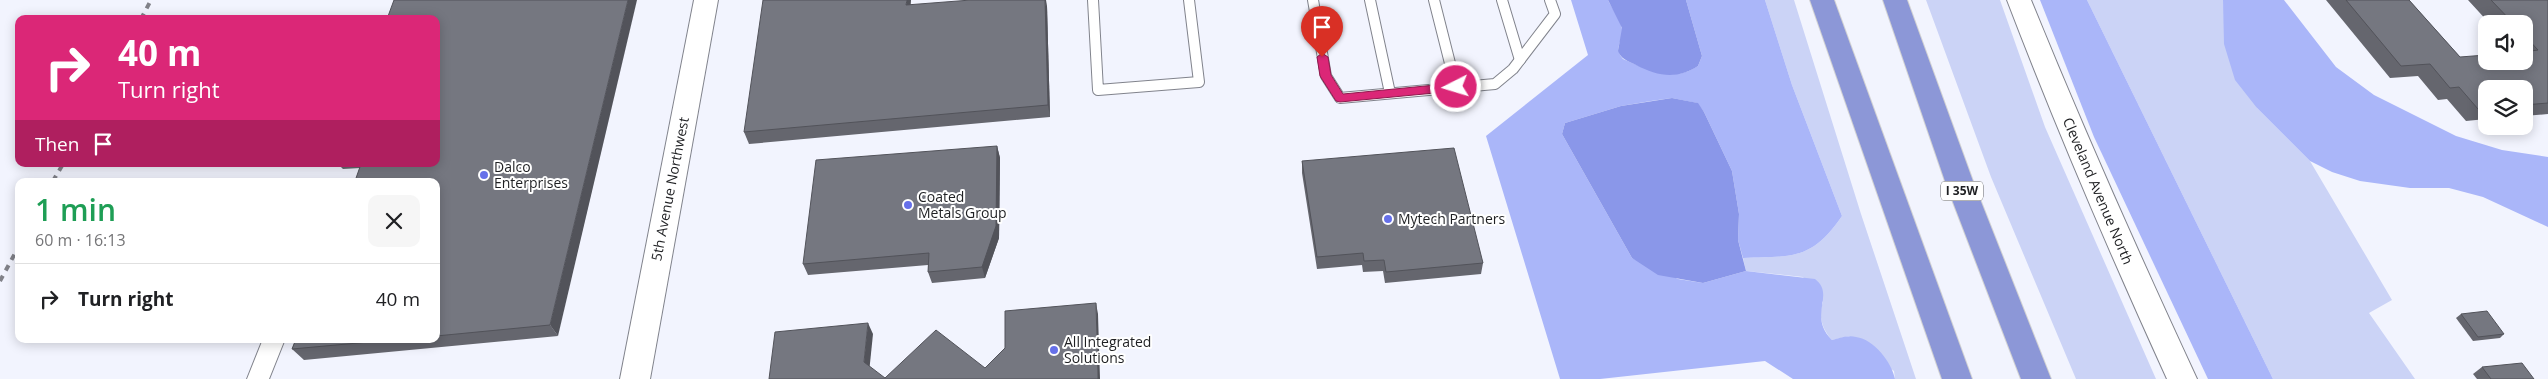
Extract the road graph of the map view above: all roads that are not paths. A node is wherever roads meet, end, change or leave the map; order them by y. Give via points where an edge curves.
1 (706, 0) edge
2 (1093, 0) edge
3 (1189, 0) edge
4 (1313, 0) edge
5 (1370, 0) edge
6 (1434, 0) edge
7 (1502, 0) edge
8 (1550, 0) edge
9 (1822, 0) edge
10 (1895, 0) edge
11 (2019, 0) edge
12 (1520, 60) junction
13 (1456, 87) junction
14 (1390, 93) junction
15 (272, 343) edge
16 (258, 379) edge
17 (634, 379) edge
18 (1957, 379) edge
19 (2036, 379) edge
20 (2182, 379) edge

1 - 17 street, 5th Avenue Northwest
2 - 3 lane via 1098,90 1199,82
4 - 14 lane via 1326,76 1340,98
5 - 14 lane
6 - 13 lane
7 - 12 lane
8 - 12 lane via 1555,14
9 - 18 highway
10 - 19 highway, I 35W via 1960,184
11 - 20 street, Cleveland Avenue North via 2122,248
12 - 13 lane via 1495,84
13 - 14 lane
15 - 16 street

